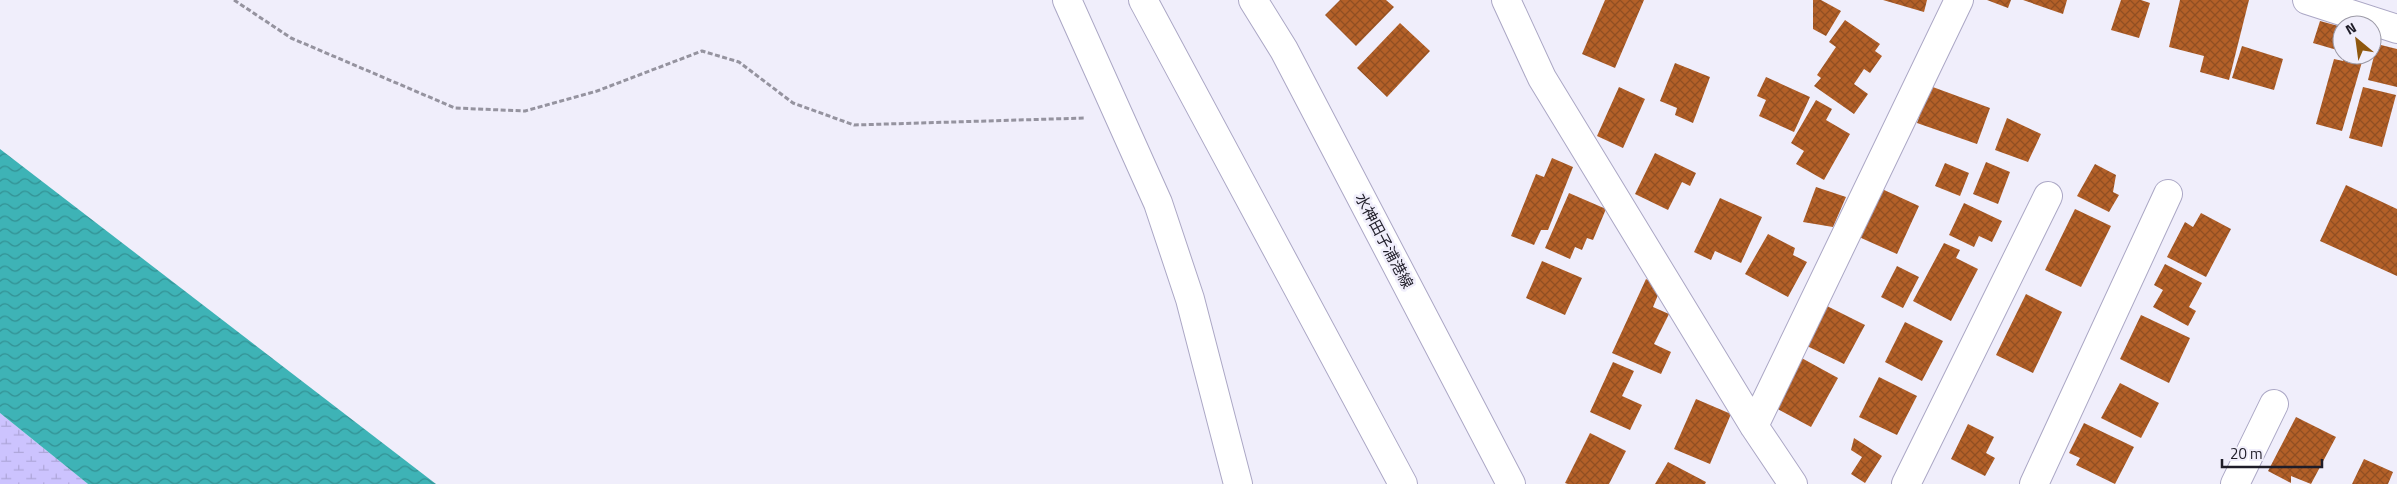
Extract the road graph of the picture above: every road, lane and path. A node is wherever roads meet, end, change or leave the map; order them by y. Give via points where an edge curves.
1 (234, 0) edge
2 (1067, 0) edge
3 (1143, 0) edge
4 (1253, 0) edge
5 (1506, 0) edge
6 (1959, 0) edge
7 (2307, 0) edge
8 (2397, 29) edge
9 (1118, 117) junction
10 (2168, 194) dead end
11 (2048, 196) dead end
12 (2274, 404) dead end
13 (1754, 426) junction
14 (1238, 484) edge
15 (1403, 484) edge
16 (1511, 484) edge
17 (1793, 484) edge
18 (1906, 484) edge
19 (2034, 484) edge
20 (2235, 484) edge

1 - 9 path via 291,38 455,108 525,111 597,90 702,51 739,62 793,102 854,125
2 - 9 street
3 - 15 street
4 - 16 street, 水神田子浦港線 via 1284,50
5 - 13 street via 1542,78
6 - 13 street
7 - 8 street
9 - 14 street via 1158,203 1190,298
10 - 19 street
11 - 18 street
12 - 20 street
13 - 17 street

